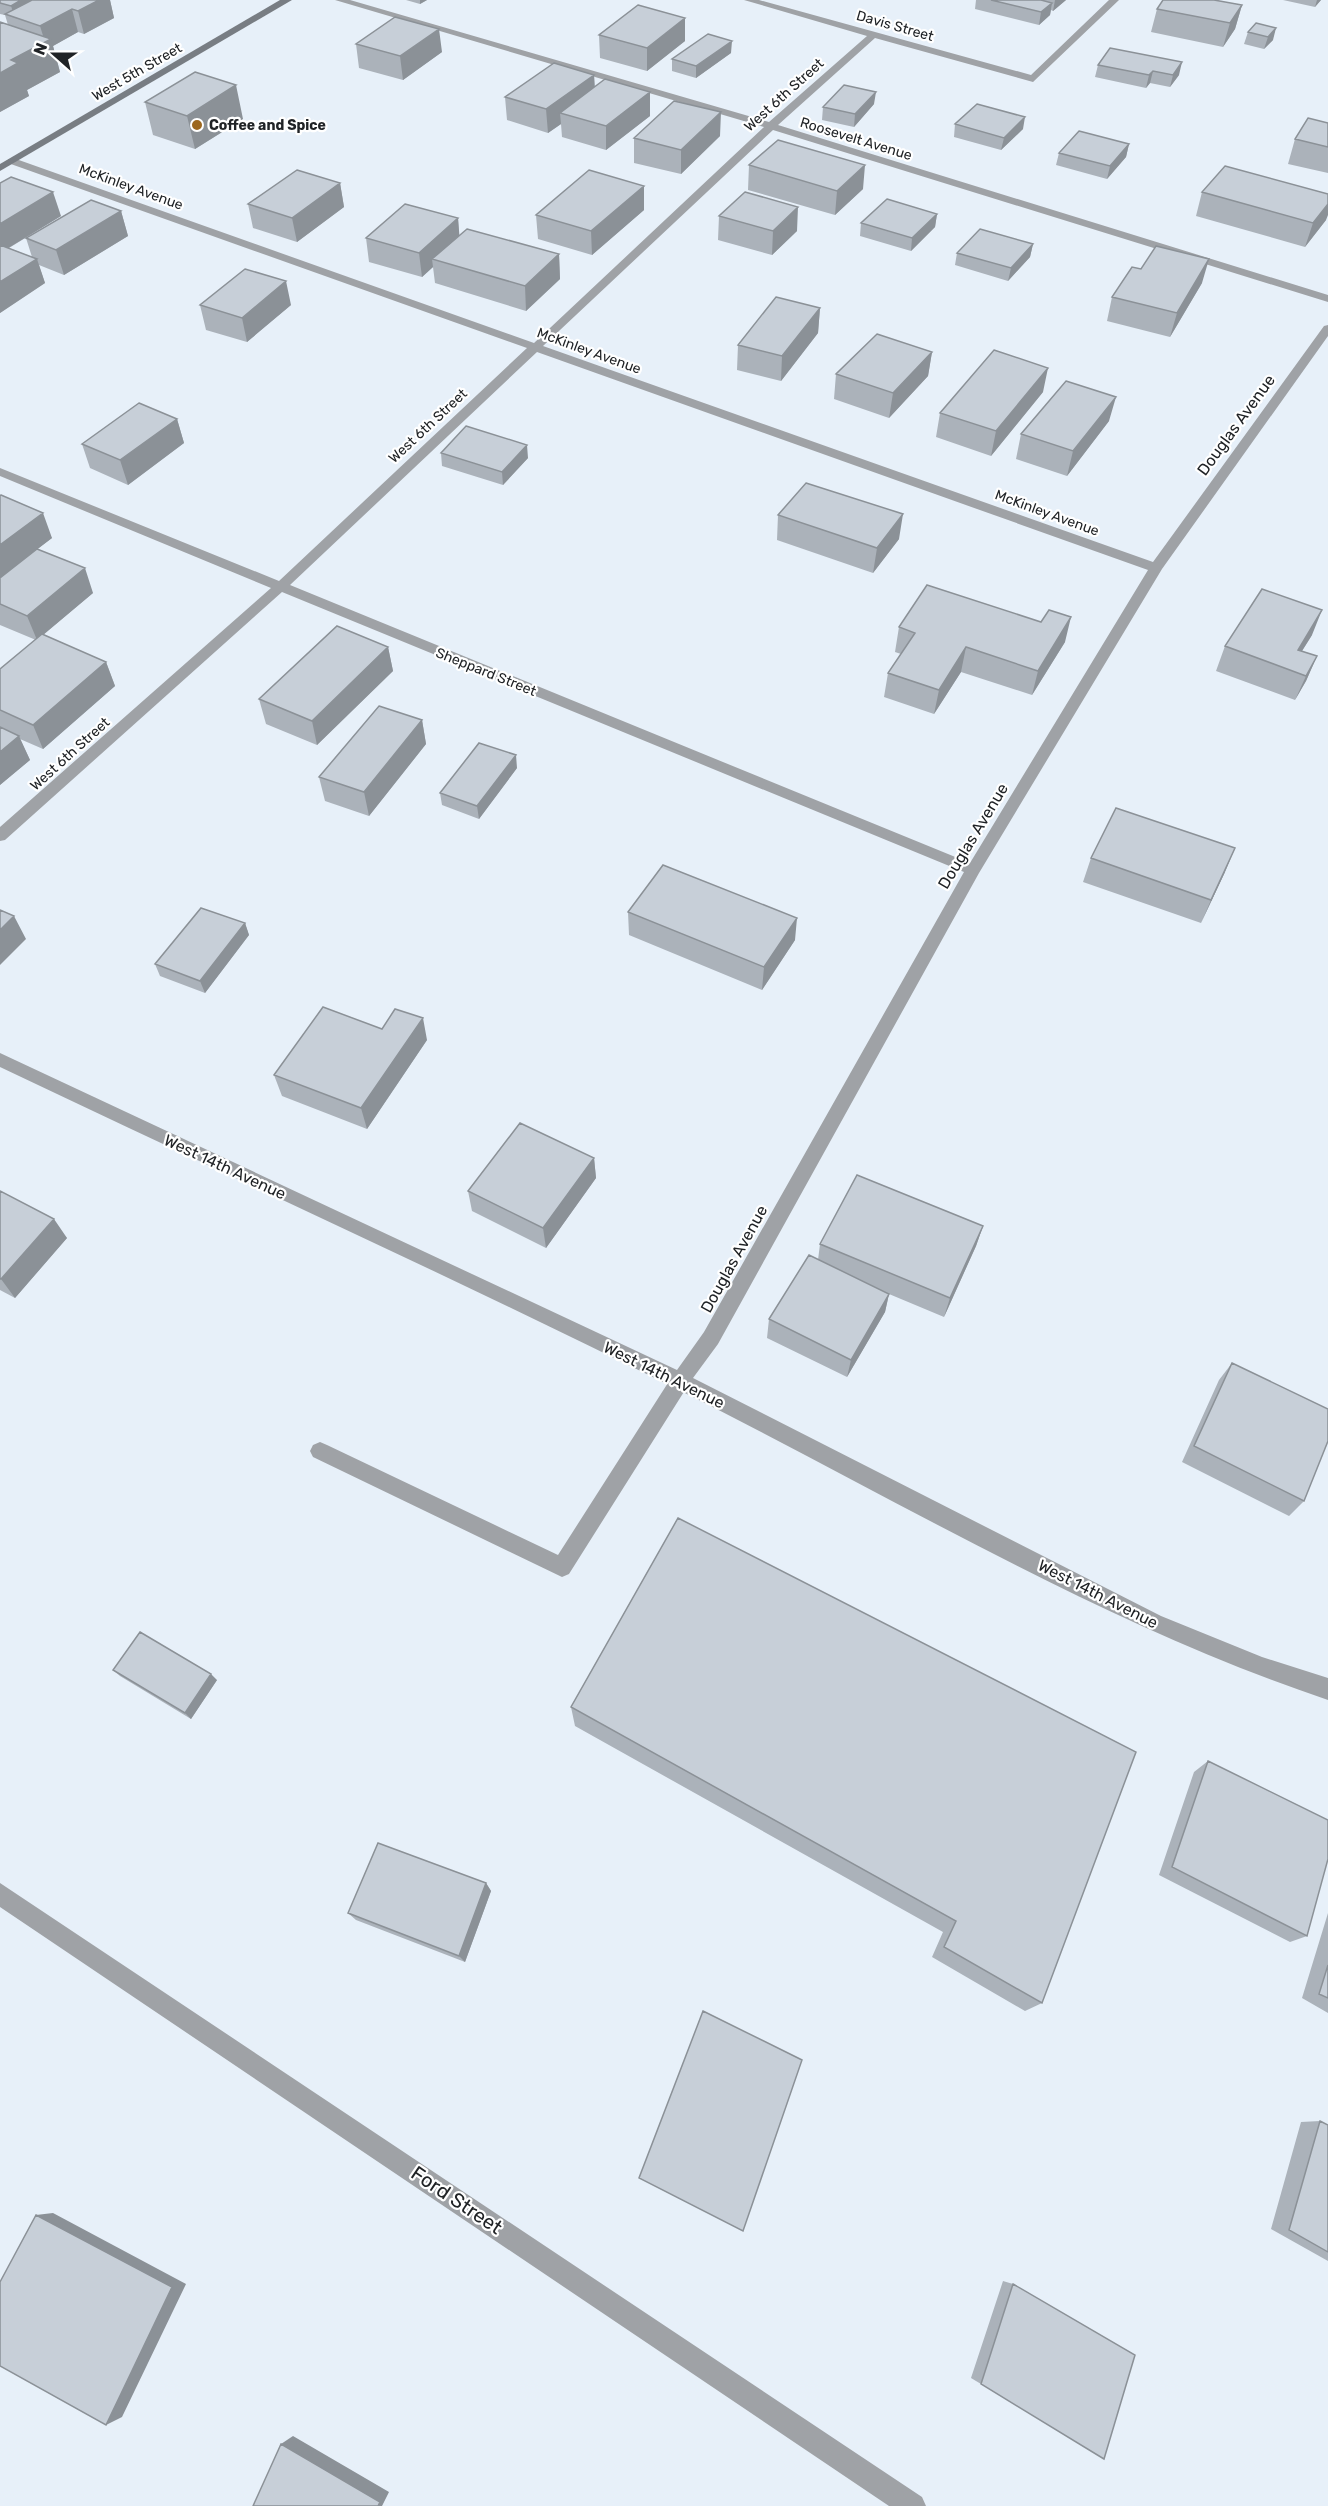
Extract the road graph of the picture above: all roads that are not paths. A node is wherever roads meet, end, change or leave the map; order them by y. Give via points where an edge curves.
1 (287, 0) edge
2 (340, 0) edge
3 (749, 0) edge
4 (1114, 0) edge
5 (874, 34) junction
6 (771, 126) junction
7 (12, 161) junction
8 (0, 168) edge
9 (1328, 299) edge
10 (1328, 328) edge
11 (534, 347) junction
12 (0, 472) edge
13 (1156, 568) junction
14 (279, 588) junction
15 (0, 836) edge
16 (973, 870) junction
17 (0, 1060) edge
18 (680, 1381) junction
19 (320, 1450) dead end
20 (1328, 1689) edge
21 (0, 1894) edge
22 (913, 2506) edge

1 - 7 main road, West 5th Street
2 - 6 street, Roosevelt Avenue
3 - 5 street, Davis Street
4 - 5 street, Davis Street via 1033,79
5 - 6 street, West 6th Street
6 - 9 street, Roosevelt Avenue
6 - 11 street, West 6th Street
7 - 8 main road, West 5th Street
7 - 11 street, McKinley Avenue
10 - 13 street, Douglas Avenue
11 - 13 street, McKinley Avenue
11 - 14 street, West 6th Street
12 - 14 street, Sheppard Street
13 - 16 street, Douglas Avenue
14 - 15 street, West 6th Street
14 - 16 street, Sheppard Street
16 - 18 street, Douglas Avenue via 711,1338
17 - 18 street, West 14th Avenue
18 - 19 street, Douglas Avenue via 562,1566
18 - 20 street, West 14th Avenue via 1154,1623
21 - 22 street, Ford Street

